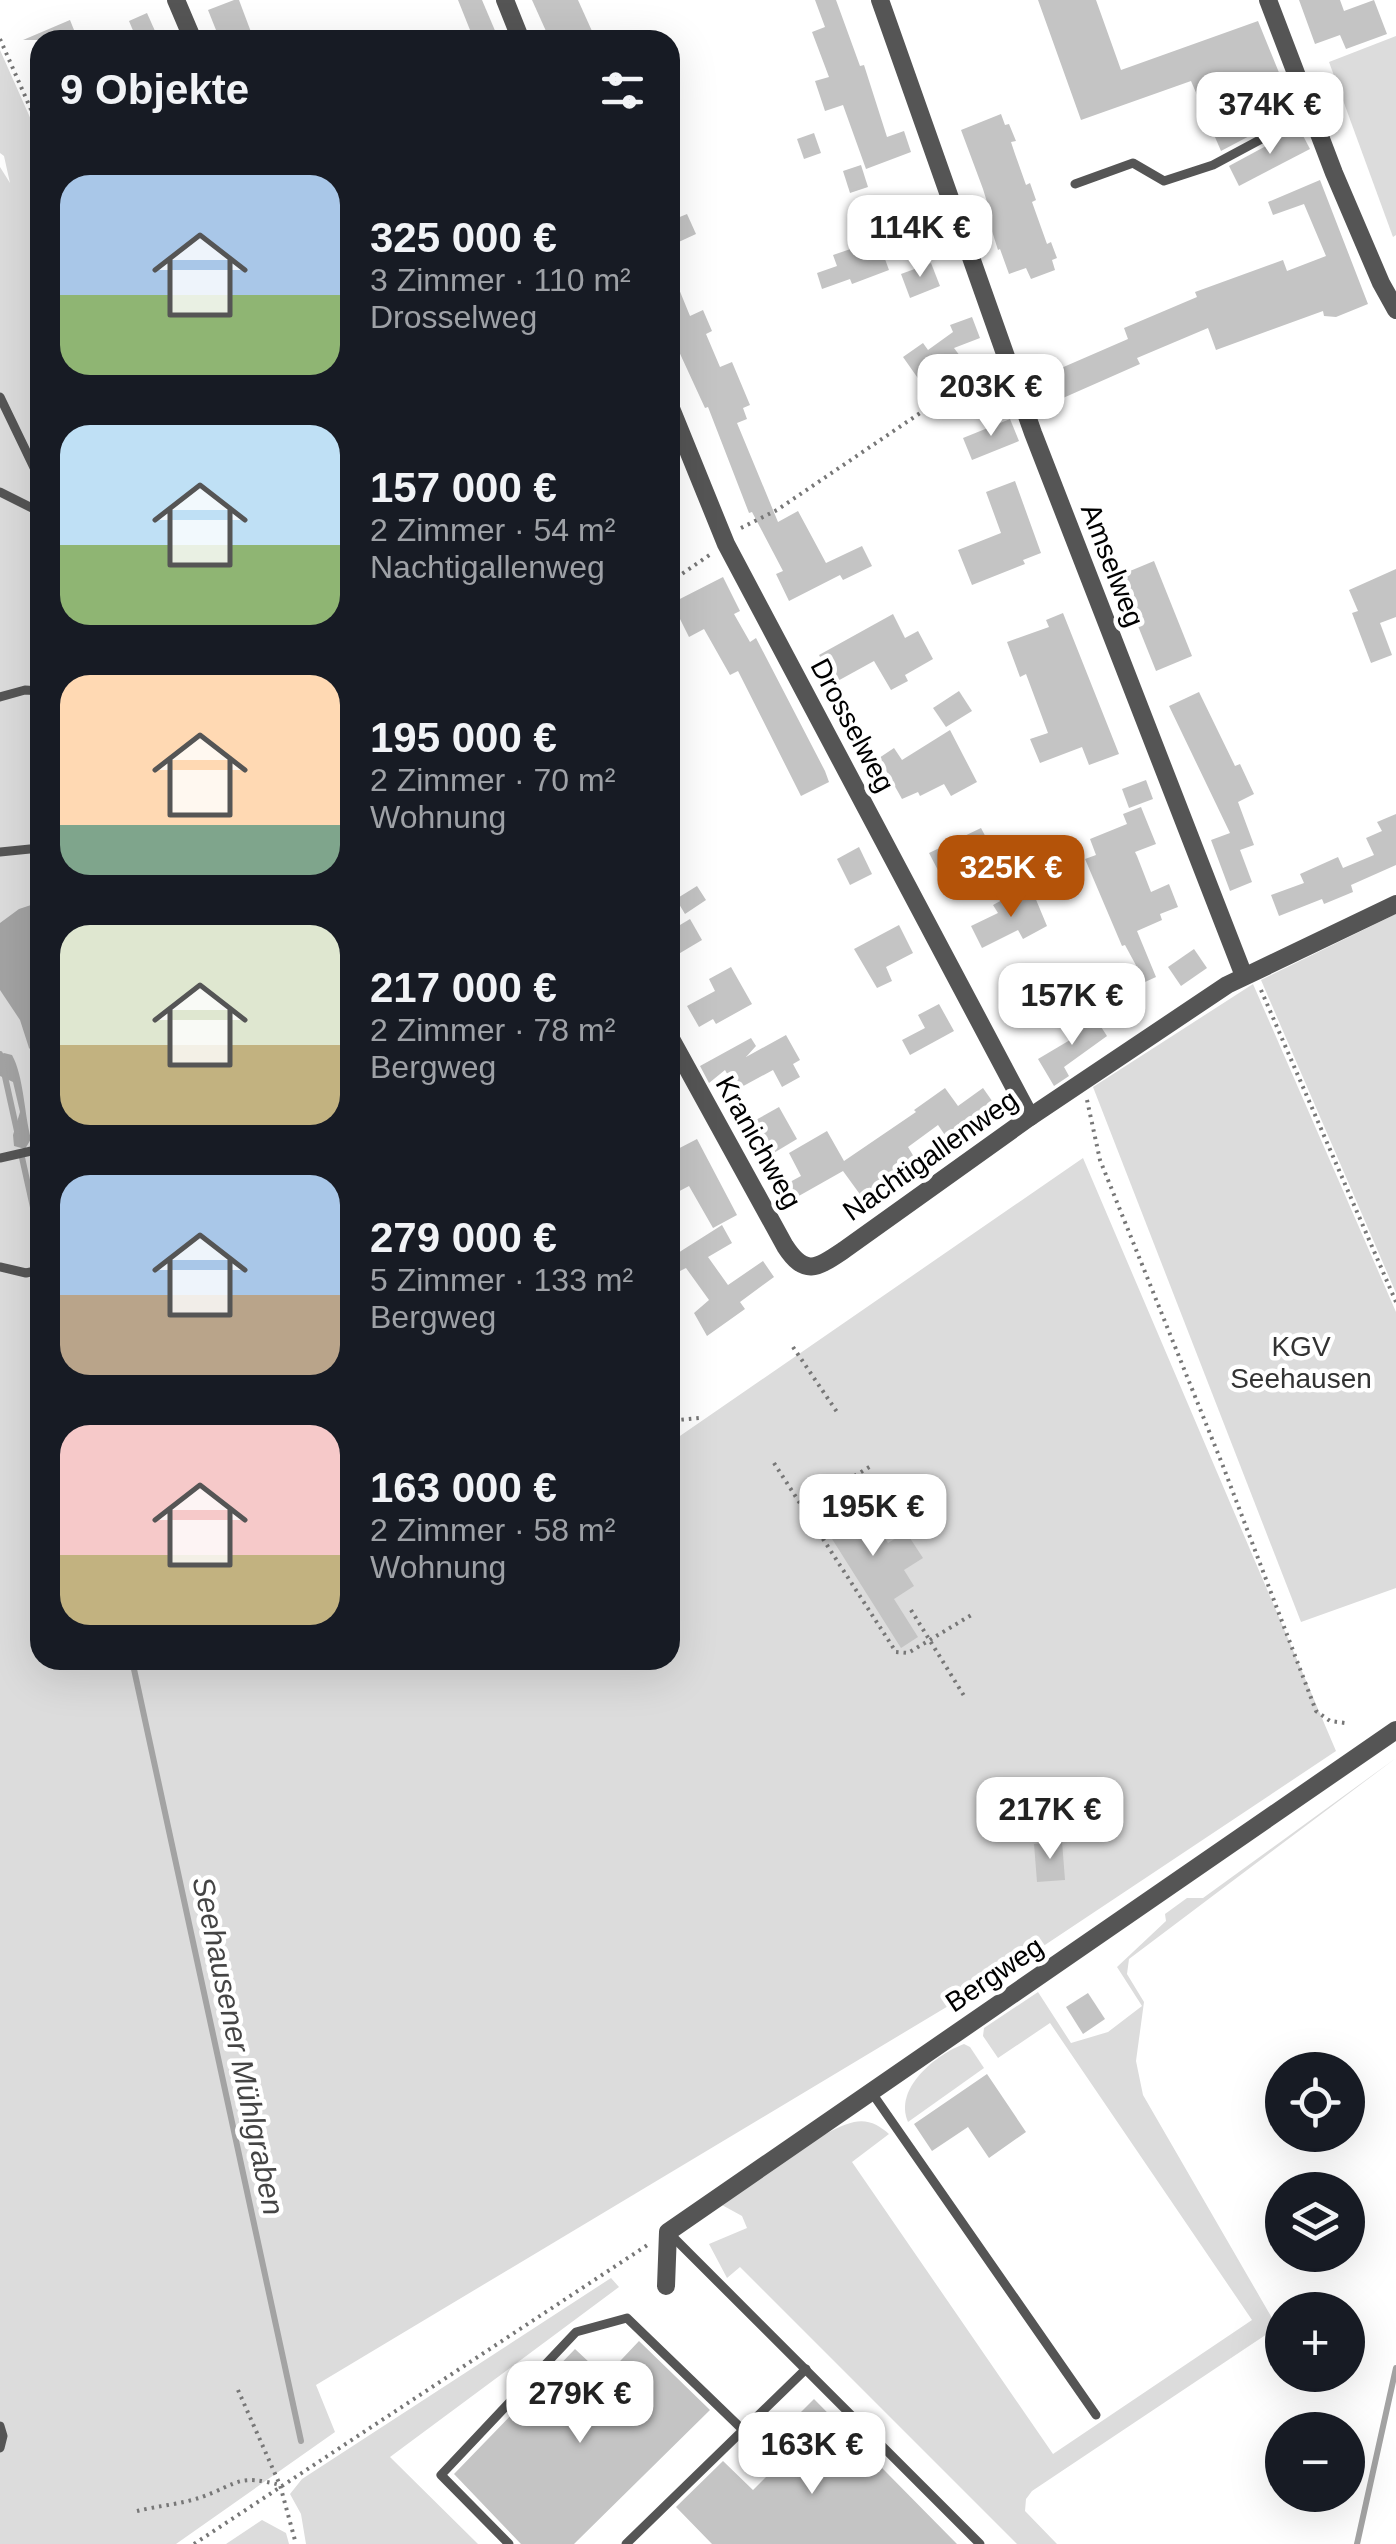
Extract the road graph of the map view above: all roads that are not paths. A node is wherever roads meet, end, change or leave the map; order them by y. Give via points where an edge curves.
1 (176, 0) edge
2 (505, 0) edge
3 (880, 0) edge
4 (1268, 0) edge
5 (188, 30) edge
6 (517, 30) edge
7 (1310, 113) junction
8 (1075, 184) dead end
9 (1396, 310) edge
10 (0, 397) edge
11 (680, 431) edge
12 (30, 459) edge
13 (3, 491) edge
14 (30, 506) edge
15 (30, 690) edge
16 (0, 697) edge
17 (30, 849) edge
18 (0, 852) edge
19 (1396, 904) edge
20 (1248, 974) junction
21 (680, 1055) edge
22 (1030, 1117) junction
23 (30, 1151) edge
24 (0, 1158) edge
25 (0, 1267) edge
26 (806, 1268) joint
27 (30, 1272) edge
28 (1396, 1730) edge
29 (870, 2091) junction
30 (668, 2232) junction
31 (666, 2286) dead end
32 (806, 2369) junction
33 (1096, 2415) dead end
34 (0, 2426) edge
35 (743, 2430) junction
36 (0, 2448) edge
37 (510, 2544) edge
38 (626, 2544) edge
39 (980, 2544) edge

1 - 5 street
2 - 6 street
3 - 20 street, Amselweg via 1005,358
4 - 7 street
7 - 8 lane via 1212,166 1164,181 1133,164
7 - 9 street
10 - 12 lane
11 - 22 street, Drosselweg via 726,544
13 - 14 lane
15 - 16 lane
17 - 18 lane
19 - 20 street, Nachtigallenweg
20 - 22 street, Nachtigallenweg
21 - 26 street, Kranichweg via 785,1246
22 - 26 street, Nachtigallenweg via 844,1250
23 - 24 lane
25 - 27 lane
28 - 29 street, Bergweg
29 - 30 street, Bergweg
29 - 33 lane
30 - 31 street
30 - 32 lane
32 - 35 lane
32 - 39 lane
34 - 36 lane
35 - 37 lane via 627,2318 576,2332 441,2475
35 - 38 lane

